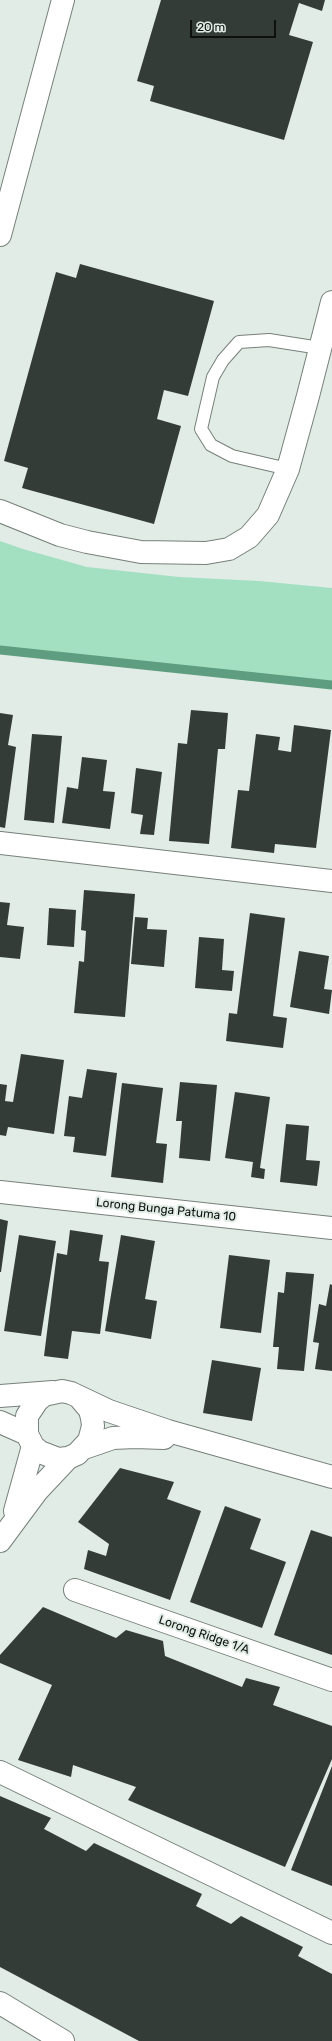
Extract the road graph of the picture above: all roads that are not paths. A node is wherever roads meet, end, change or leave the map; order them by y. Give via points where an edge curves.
1 (63, 0) edge
2 (0, 235) edge
3 (332, 302) edge
4 (320, 348) junction
5 (288, 469) junction
6 (0, 511) edge
7 (0, 843) edge
8 (332, 881) edge
9 (0, 1192) edge
10 (332, 1228) edge
11 (53, 1392) junction
12 (0, 1396) edge
13 (79, 1397) junction
14 (0, 1422) edge
15 (30, 1440) junction
16 (207, 1444) junction
17 (76, 1453) junction
18 (332, 1477) edge
19 (4, 1535) edge
20 (75, 1590) dead end
21 (332, 1680) edge
22 (0, 1772) edge
23 (332, 1933) edge
24 (0, 2003) edge
25 (63, 2041) edge

1 - 2 street
3 - 4 street
4 - 5 street
4 - 5 lane via 268,340 239,342 213,377 201,429 211,445 232,456
5 - 6 street via 268,515 249,537 229,549 206,553 141,552 87,542 33,525
7 - 8 street
9 - 10 street, Lorong Bunga Patuma 10
11 - 12 street
11 - 13 street via 71,1393
11 - 15 street via 44,1395 31,1408 28,1416
13 - 16 street via 116,1414
13 - 17 street via 88,1406 92,1418 92,1434
14 - 15 street
15 - 17 street via 48,1457 58,1459
15 - 19 street via 20,1495
16 - 17 street via 166,1438 113,1438
16 - 18 street
17 - 19 street via 37,1491
20 - 21 street, Lorong Ridge 1/A
22 - 23 street
24 - 25 street

